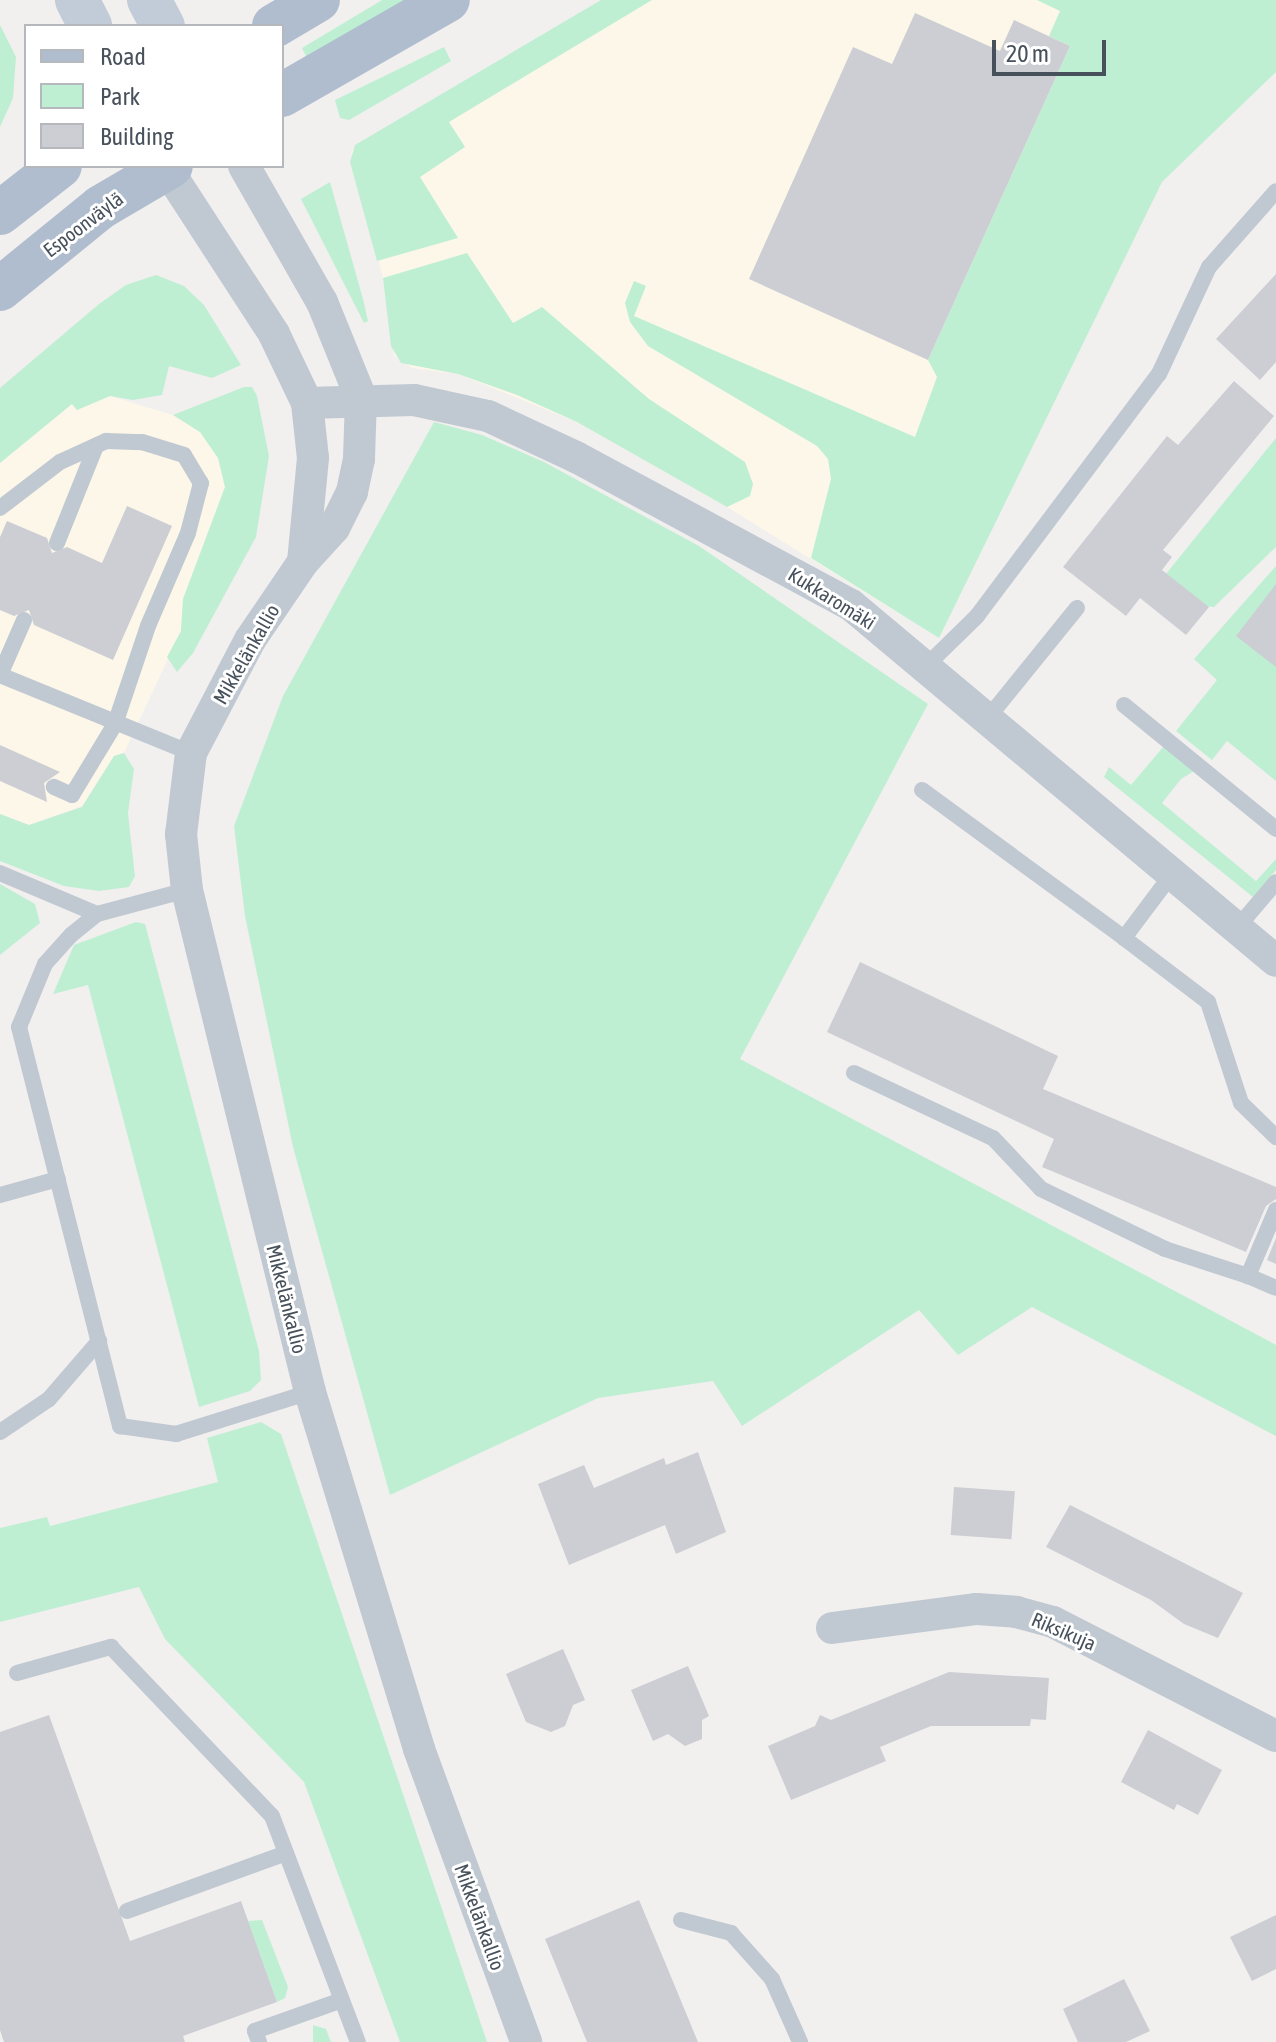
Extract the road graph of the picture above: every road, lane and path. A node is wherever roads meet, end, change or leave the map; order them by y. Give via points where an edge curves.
1 (77, 0) edge
2 (149, 0) edge
3 (318, 0) edge
4 (448, 0) edge
5 (89, 24) edge
6 (162, 24) edge
7 (277, 24) edge
8 (284, 94) edge
9 (57, 168) edge
10 (166, 168) edge
11 (169, 168) edge
12 (245, 168) edge
13 (1276, 191) edge
14 (0, 213) edge
15 (0, 289) edge
16 (361, 398) junction
17 (307, 403) junction
18 (96, 446) junction
19 (0, 508) edge
20 (57, 543) dead end
21 (303, 562) junction
22 (1077, 608) dead end
23 (24, 620) dead end
24 (925, 667) junction
25 (0, 675) edge
26 (1124, 705) dead end
27 (987, 719) junction
28 (115, 724) junction
29 (191, 753) junction
30 (54, 787) dead end
31 (922, 790) dead end
32 (1276, 829) edge
33 (0, 873) edge
34 (1172, 874) junction
35 (1276, 882) edge
36 (187, 890) junction
37 (97, 914) junction
38 (1237, 928) junction
39 (1124, 938) junction
40 (1276, 961) edge
41 (854, 1073) dead end
42 (1276, 1137) edge
43 (58, 1179) junction
44 (0, 1195) edge
45 (1276, 1210) edge
46 (1248, 1276) junction
47 (1276, 1288) edge
48 (99, 1341) junction
49 (310, 1392) junction
50 (0, 1432) edge
51 (832, 1628) dead end
52 (17, 1673) dead end
53 (1276, 1736) edge
54 (286, 1853) junction
55 (127, 1911) dead end
56 (681, 1920) dead end
57 (342, 2000) junction
58 (259, 2042) edge
59 (358, 2042) edge
60 (526, 2042) edge
61 (800, 2042) edge

1 - 5 main road
2 - 6 main road
3 - 7 main road
4 - 8 main road
9 - 14 main road
10 - 15 main road, Espoonväylä via 101,207
11 - 17 street, Mikkelänkallio via 274,334
12 - 16 street, Mikkelänkallio via 322,302
13 - 24 lane via 1209,267 1159,374 977,616
16 - 17 street, Kukkaromäki
16 - 21 street, Mikkelänkallio via 352,492 334,528
16 - 24 street, Kukkaromäki via 414,400 488,416 576,457 851,605
17 - 21 street, Mikkelänkallio via 313,458
18 - 19 lane via 60,462
18 - 20 lane
18 - 28 lane via 142,442 184,455 201,483 188,533 148,626
21 - 29 street, Mikkelänkallio via 250,640
22 - 27 lane
23 - 25 lane
24 - 27 street, Kukkaromäki
25 - 28 lane
26 - 32 lane
27 - 34 street, Kukkaromäki
28 - 29 lane
28 - 30 lane via 72,795
29 - 36 street, Mikkelänkallio via 181,834
31 - 39 lane
33 - 37 lane
34 - 38 street, Kukkaromäki
34 - 39 lane
35 - 38 lane
36 - 37 lane
36 - 49 street, Mikkelänkallio
37 - 43 lane via 45,964 19,1027
38 - 40 street, Kukkaromäki
39 - 42 lane via 1208,1002 1241,1103
41 - 46 lane via 993,1138 1041,1189 1165,1249
43 - 44 lane
43 - 48 lane
45 - 46 lane
46 - 47 lane
48 - 49 lane via 120,1426 176,1434
48 - 50 lane via 49,1399
49 - 60 street, Mikkelänkallio via 419,1749
51 - 53 street, Riksikuja via 977,1609 1016,1612 1053,1622
52 - 54 lane via 111,1647 272,1816
54 - 55 lane
54 - 57 lane
56 - 61 lane via 731,1933 772,1979
57 - 58 lane via 255,2031
57 - 59 lane

